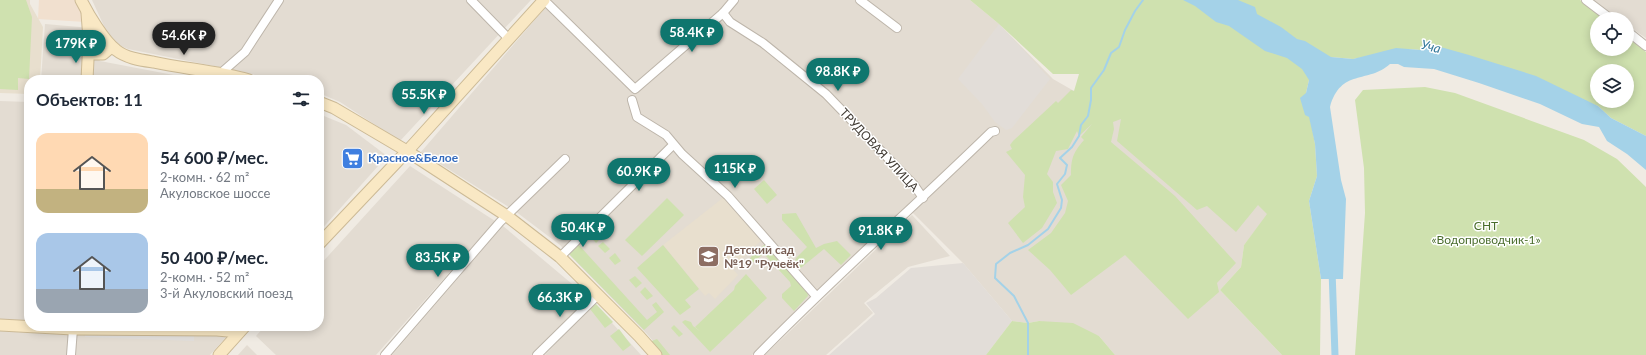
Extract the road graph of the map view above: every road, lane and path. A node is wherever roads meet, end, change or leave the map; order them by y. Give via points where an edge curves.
1 (81, 0) edge
2 (280, 0) edge
3 (471, 0) edge
4 (544, 0) edge
5 (734, 0) edge
6 (860, 0) edge
7 (1586, 0) edge
8 (87, 12) junction
9 (1602, 12) edge
10 (723, 13) junction
11 (897, 28) dead end
12 (1634, 37) edge
13 (509, 39) junction
14 (107, 41) junction
15 (89, 44) junction
16 (1646, 46) edge
17 (87, 75) edge
18 (220, 75) edge
19 (226, 75) edge
20 (632, 100) dead end
21 (324, 104) edge
22 (995, 131) dead end
23 (673, 145) junction
24 (407, 152) junction
25 (566, 159) dead end
26 (923, 198) junction
27 (507, 216) junction
28 (324, 239) edge
29 (560, 257) junction
30 (598, 295) junction
31 (816, 296) junction
32 (0, 325) edge
33 (24, 326) edge
34 (73, 331) edge
35 (240, 331) edge
36 (71, 355) edge
37 (219, 355) edge
38 (385, 355) edge
39 (537, 355) edge
40 (656, 355) edge
41 (758, 355) edge

1 - 8 street
2 - 19 street via 245,52
3 - 13 street
4 - 10 street via 635,89
4 - 13 street
5 - 10 street
6 - 11 street
7 - 9 street
8 - 14 street
8 - 15 street
10 - 26 street, ТРУДОВАЯ УЛИЦА via 730,22 763,43 826,94 914,185
12 - 16 street
13 - 24 street
14 - 15 street via 96,35
14 - 15 street via 109,50 103,54 94,54
14 - 18 street via 117,51 136,59
15 - 17 street
20 - 23 street via 637,117 666,135
21 - 24 street
22 - 26 street
23 - 29 street
23 - 31 street via 728,196
24 - 27 street
24 - 28 street
25 - 27 street
26 - 31 street
27 - 29 street
27 - 38 street
29 - 30 street
30 - 39 street
30 - 40 street
31 - 41 street
32 - 33 street
34 - 36 street
35 - 37 street

